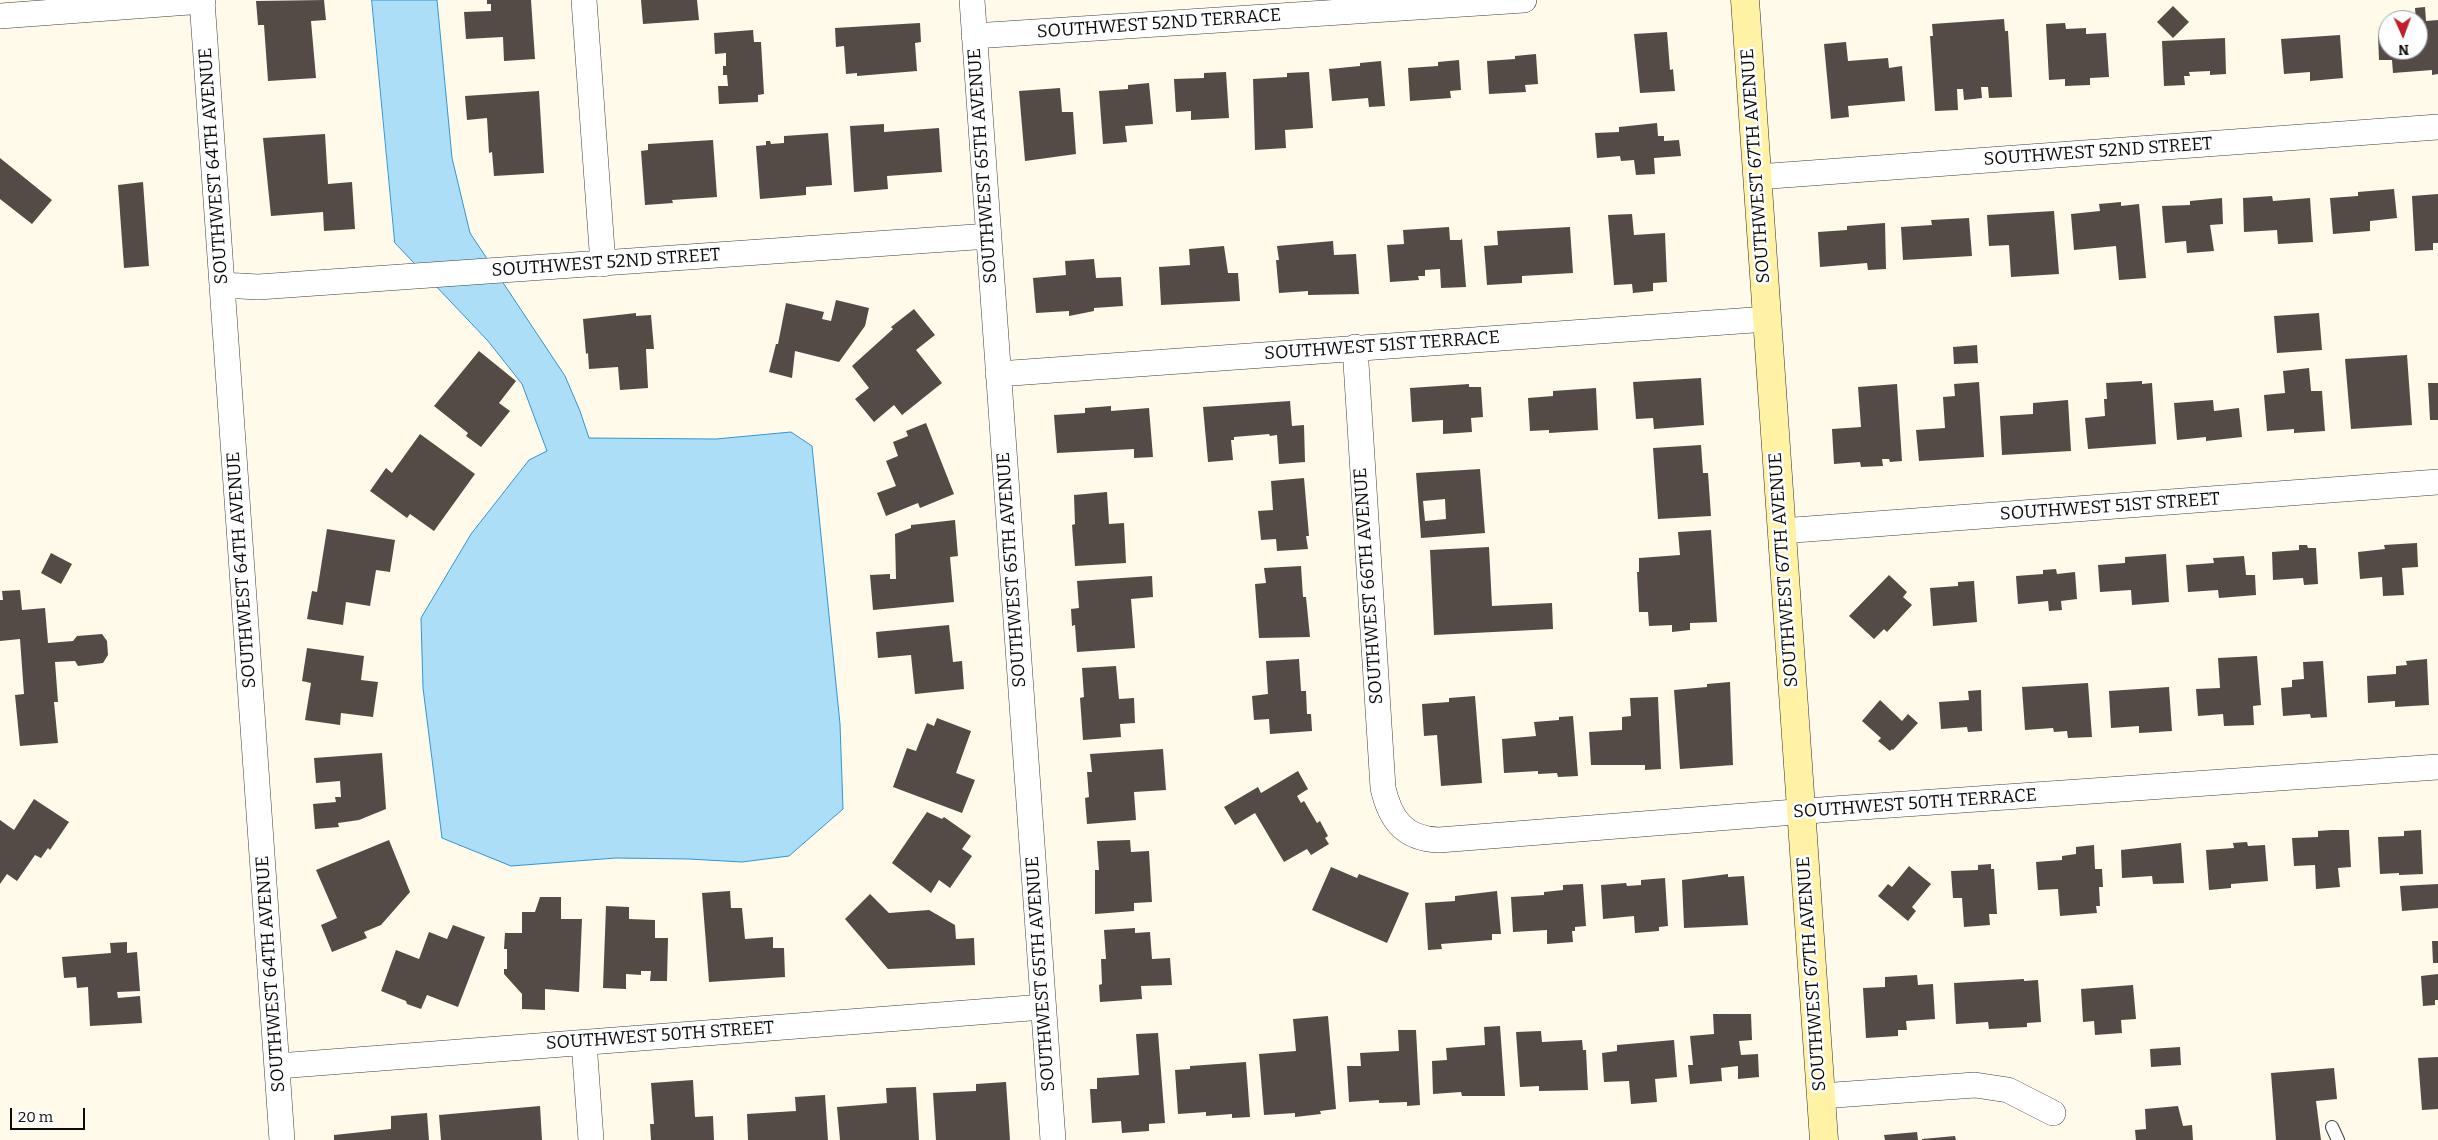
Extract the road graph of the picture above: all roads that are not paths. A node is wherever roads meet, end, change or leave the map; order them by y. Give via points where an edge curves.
1 (202, 0) edge
2 (584, 0) edge
3 (972, 0) edge
4 (1524, 0) edge
5 (1745, 0) edge
6 (0, 16) edge
7 (974, 36) junction
8 (2438, 127) edge
9 (1757, 177) junction
10 (989, 236) junction
11 (603, 264) junction
12 (223, 285) junction
13 (1767, 319) junction
14 (1355, 347) junction
15 (998, 374) junction
16 (2438, 482) edge
17 (1782, 531) junction
18 (2438, 768) edge
19 (1801, 812) junction
20 (1397, 822) joint
21 (1043, 1007) junction
22 (584, 1042) junction
23 (278, 1066) junction
24 (1821, 1096) junction
25 (2053, 1113) dead end
26 (2332, 1126) dead end
27 (282, 1140) edge
28 (591, 1140) edge
29 (1053, 1140) edge
30 (1824, 1140) edge
31 (2338, 1140) edge

1 - 6 street
1 - 12 street, SOUTHWEST 64TH AVENUE
2 - 11 street
3 - 7 street, SOUTHWEST 65TH AVENUE
4 - 7 street, SOUTHWEST 52ND TERRACE
5 - 9 main road, SOUTHWEST 67TH AVENUE
7 - 10 street, SOUTHWEST 65TH AVENUE
8 - 9 street, SOUTHWEST 52ND STREET
9 - 13 main road, SOUTHWEST 67TH AVENUE
10 - 11 street, SOUTHWEST 52ND STREET
10 - 15 street, SOUTHWEST 65TH AVENUE
11 - 12 street, SOUTHWEST 52ND STREET via 258,287
12 - 23 street, SOUTHWEST 64TH AVENUE
13 - 14 street, SOUTHWEST 51ST TERRACE
13 - 17 main road, SOUTHWEST 67TH AVENUE
14 - 15 street, SOUTHWEST 51ST TERRACE
14 - 20 street, SOUTHWEST 66TH AVENUE via 1382,777 1387,807
15 - 21 street, SOUTHWEST 65TH AVENUE
16 - 17 street, SOUTHWEST 51ST STREET
17 - 19 main road, SOUTHWEST 67TH AVENUE
18 - 19 street, SOUTHWEST 50TH TERRACE
19 - 20 street, SOUTHWEST 50TH TERRACE via 1439,840 1413,834
19 - 24 main road, SOUTHWEST 67TH AVENUE
21 - 22 street, SOUTHWEST 50TH STREET
21 - 29 street, SOUTHWEST 65TH AVENUE
22 - 23 street, SOUTHWEST 50TH STREET
22 - 28 street
23 - 27 street, SOUTHWEST 64TH AVENUE
24 - 25 street via 1975,1085 2008,1090
24 - 30 main road, SOUTHWEST 67TH AVENUE
26 - 31 lane

